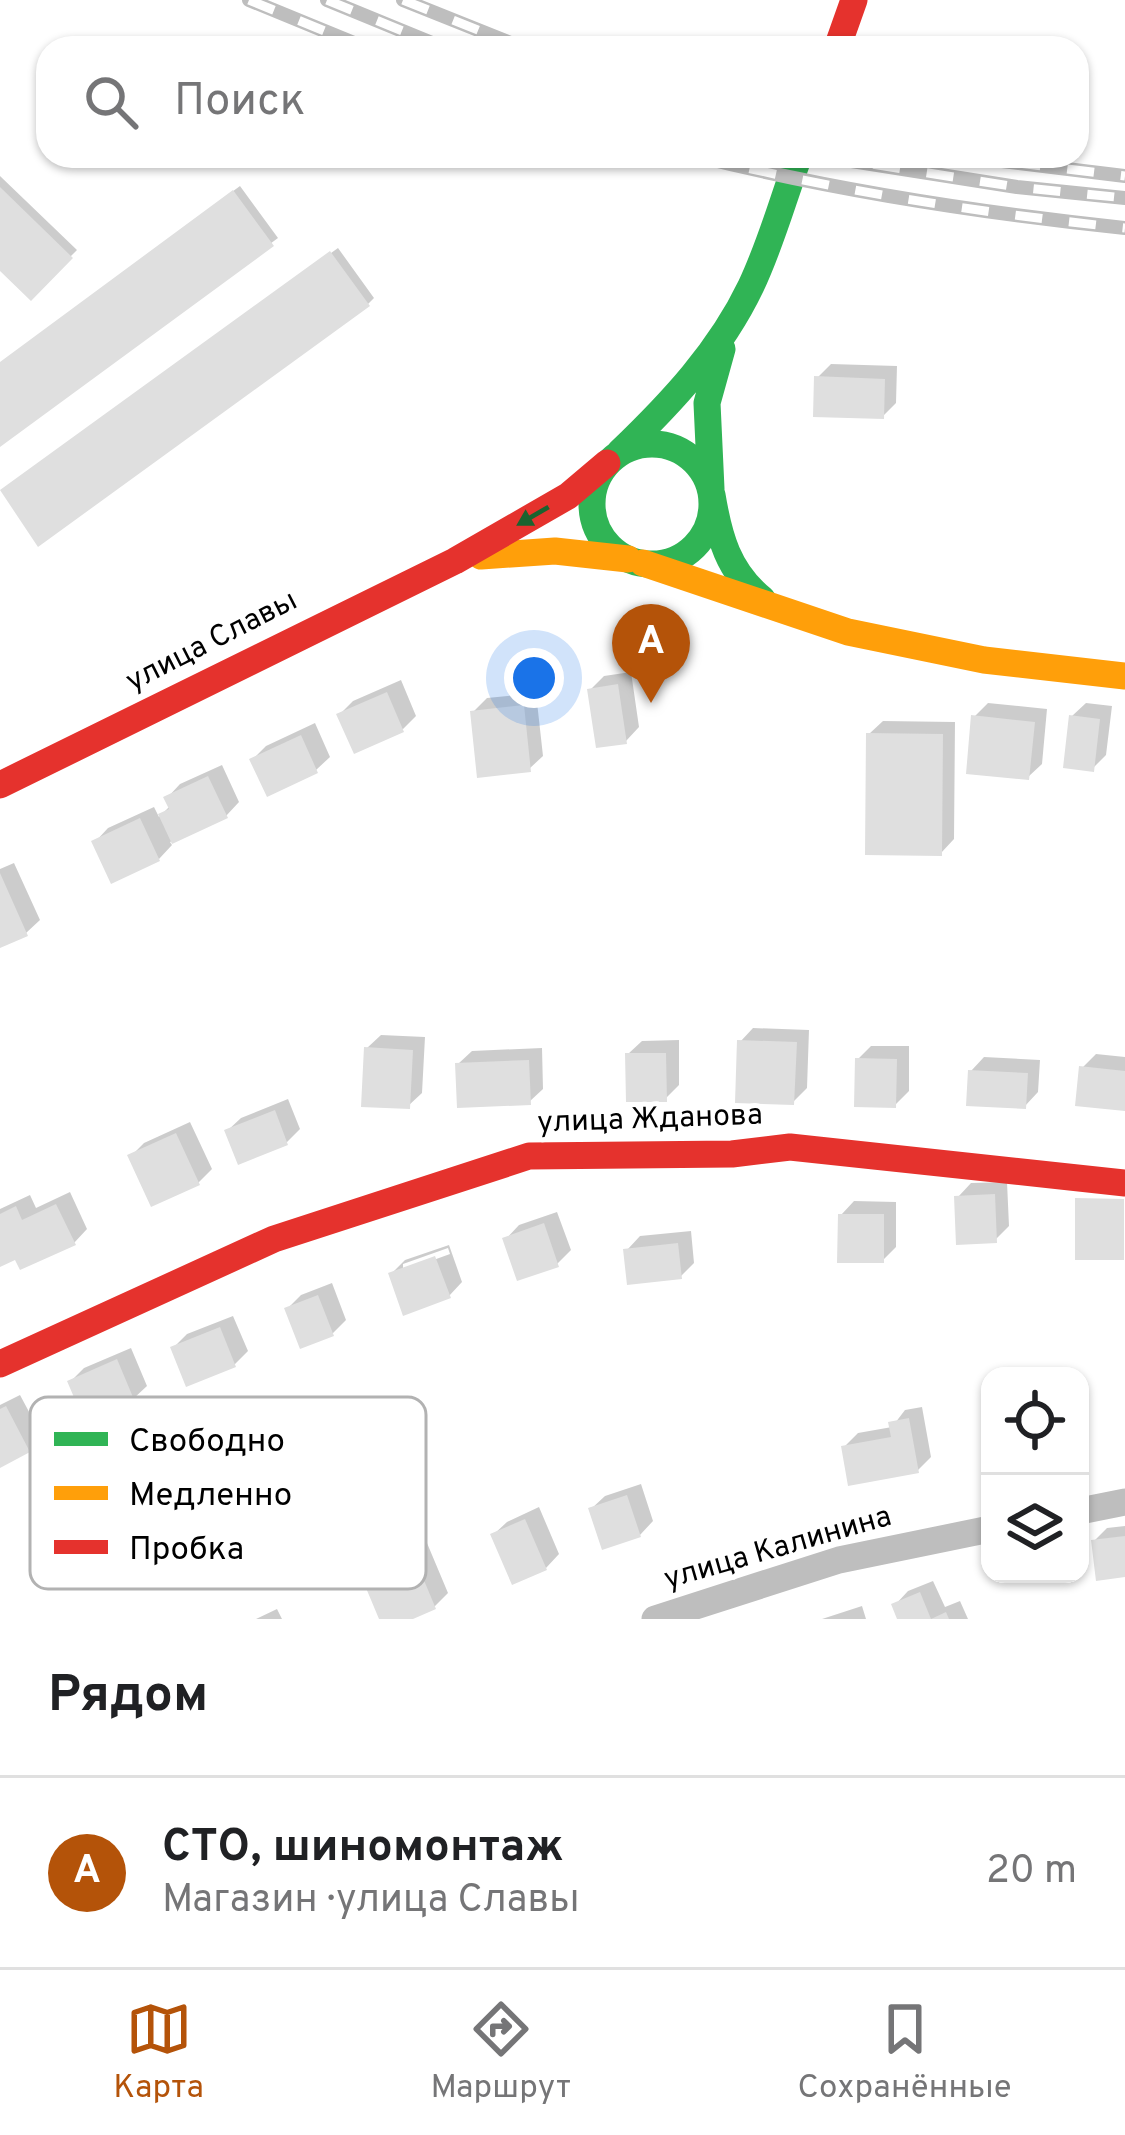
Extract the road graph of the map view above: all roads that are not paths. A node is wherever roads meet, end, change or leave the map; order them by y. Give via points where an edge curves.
1 (854, 0) edge
2 (841, 36) edge
3 (795, 168) edge
4 (731, 323) junction
5 (612, 459) junction
6 (711, 492) junction
7 (454, 561) junction
8 (636, 561) junction
9 (781, 613) junction
10 (1125, 676) edge
11 (0, 785) edge
12 (1125, 1183) edge
13 (0, 1364) edge
14 (1125, 1502) edge
15 (1089, 1509) edge
16 (981, 1531) edge
17 (655, 1619) edge

1 - 2 main road
3 - 4 main road
4 - 5 main road via 673,399
4 - 6 main road via 707,403
5 - 6 main road via 661,444 701,468
5 -> 7 main road via 568,496
5 - 8 main road via 592,498 593,517 612,549
6 - 8 main road via 706,532 695,546 662,563
6 - 9 main road via 730,568
7 - 8 main road via 529,549
7 - 11 main road, улица Славы
8 - 9 main road
9 - 10 main road via 984,660
12 - 13 main road, улица Жданова via 790,1147 529,1156 274,1239
14 - 15 street
16 - 17 street, улица Калинина via 839,1560

